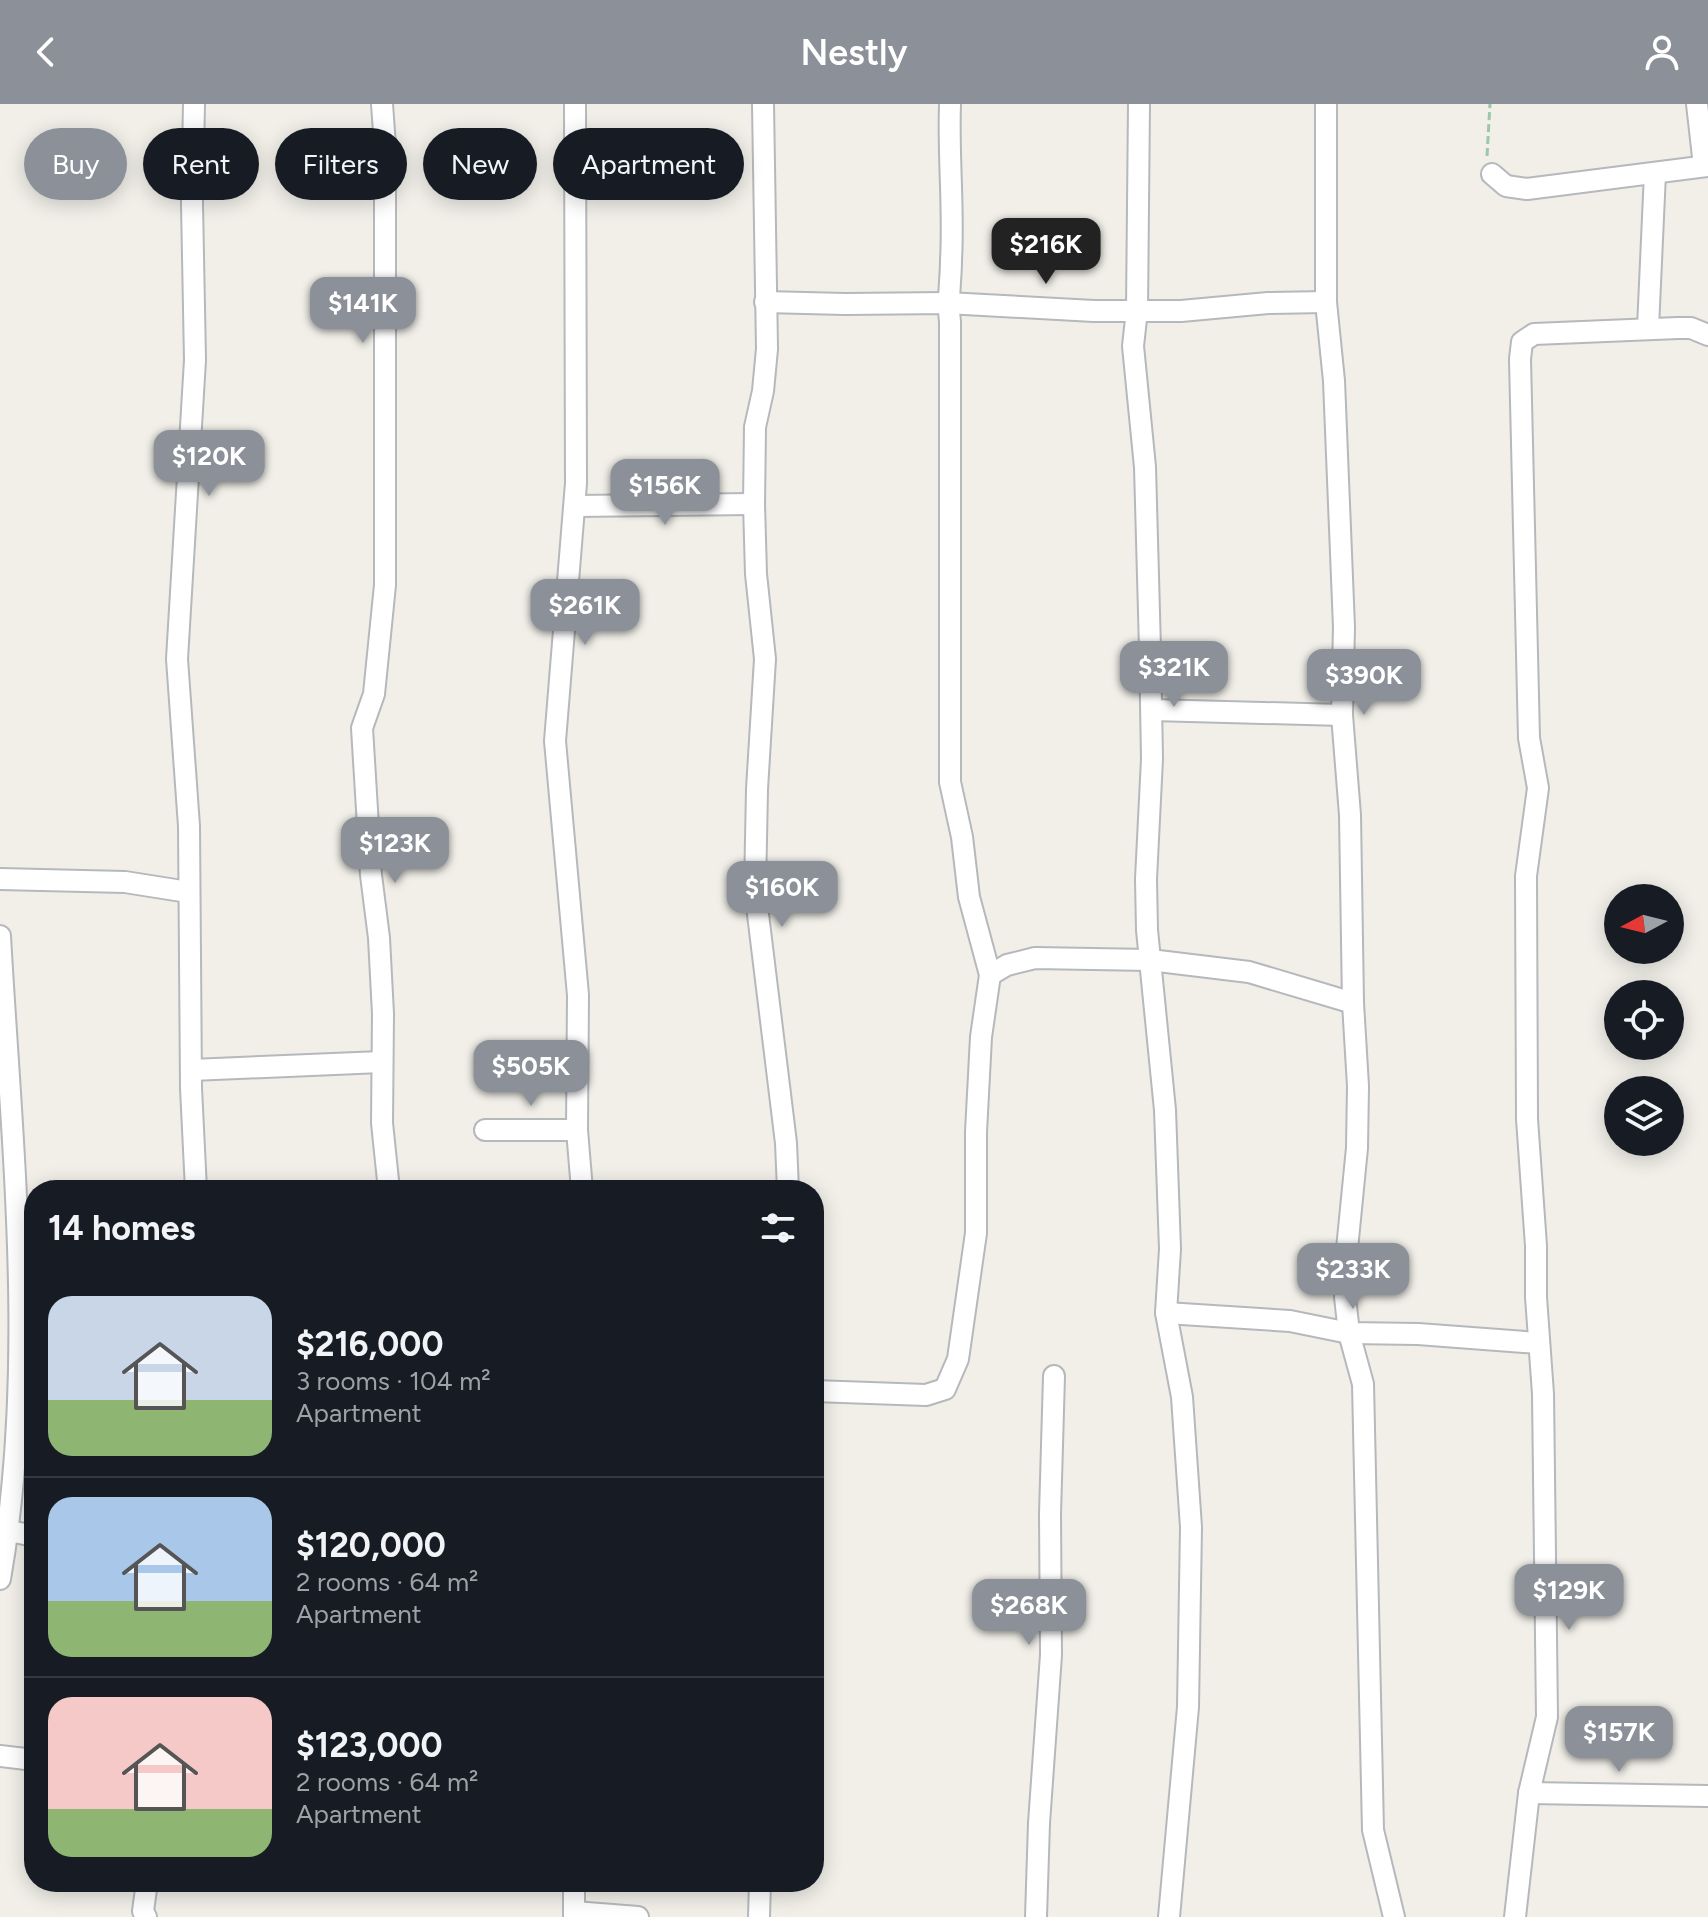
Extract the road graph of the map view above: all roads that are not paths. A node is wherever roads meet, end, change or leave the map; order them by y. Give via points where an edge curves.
1 (194, 104) edge
2 (382, 104) edge
3 (575, 104) edge
4 (763, 104) edge
5 (950, 104) edge
6 (1139, 104) edge
7 (1326, 104) edge
8 (1697, 104) edge
9 (1706, 166) edge
10 (1655, 173) junction
11 (1492, 174) road end
12 (765, 302) junction
13 (1326, 302) junction
14 (947, 303) junction
15 (1137, 310) junction
16 (1648, 328) junction
17 (1708, 335) edge
18 (754, 504) junction
19 (575, 506) junction
20 (1152, 710) junction
21 (1342, 715) junction
22 (0, 879) edge
23 (188, 892) junction
24 (0, 936) edge
25 (1150, 960) junction
26 (990, 975) junction
27 (1353, 1003) junction
28 (381, 1062) junction
29 (192, 1070) junction
30 (485, 1130) dead end
31 (577, 1130) junction
32 (196, 1180) edge
33 (388, 1180) edge
34 (581, 1180) edge
35 (788, 1180) edge
36 (1166, 1313) junction
37 (1349, 1333) junction
38 (1538, 1343) junction
39 (1054, 1376) dead end
40 (824, 1391) edge
41 (4, 1530) edge
42 (24, 1534) edge
43 (0, 1579) edge
44 (0, 1756) edge
45 (24, 1759) edge
46 (1529, 1793) junction
47 (1708, 1796) edge
48 (146, 1892) edge
49 (574, 1892) edge
50 (760, 1892) edge
51 (574, 1914) edge
52 (146, 1917) edge
53 (638, 1917) edge
54 (759, 1917) edge
55 (1036, 1917) edge
56 (1169, 1917) edge
57 (1394, 1917) edge
58 (1515, 1917) edge

1 - 23 street via 195,360 177,659
2 - 28 street via 385,585 374,694 362,728 379,938
3 - 19 street
4 - 12 street
5 - 14 street via 952,259
6 - 15 street
7 - 13 street
8 - 9 street
9 - 10 street
10 - 11 street via 1527,189 1506,186
10 - 16 street
12 - 14 street
12 - 18 street via 767,349 755,427
13 - 15 street
13 - 21 street via 1344,627
14 - 15 street
14 - 26 street via 950,782 969,897
15 - 20 street via 1133,346 1145,467
16 - 17 street via 1691,328
16 - 38 street via 1534,334 1522,342 1520,359 1529,738 1538,788 1526,876 1527,1119
18 - 19 street
18 - 35 street via 765,659 755,890
19 - 31 street via 555,741 578,995
20 - 21 street
20 - 25 street via 1146,879
21 - 27 street via 1351,829
22 - 23 street via 125,882
23 - 29 street
24 - 41 street via 20,1314
25 - 26 street via 1035,958
25 - 27 street via 1249,972
25 - 36 street via 1168,1170
26 - 40 street via 980,1051 976,1233 958,1359 945,1389 926,1395
27 - 37 street via 1358,1086 1346,1259
28 - 29 street
28 - 33 street
29 - 32 street
30 - 31 street
31 - 34 street
36 - 37 street via 1290,1321
36 - 56 street via 1182,1397 1191,1527 1188,1707
37 - 38 street
37 - 57 street via 1363,1384 1373,1830
38 - 46 street via 1547,1717
39 - 55 street via 1051,1655
41 - 42 street
41 - 43 street
44 - 45 street
46 - 47 street
46 - 58 street
48 - 52 street
49 - 51 street
50 - 54 street
51 - 53 street

